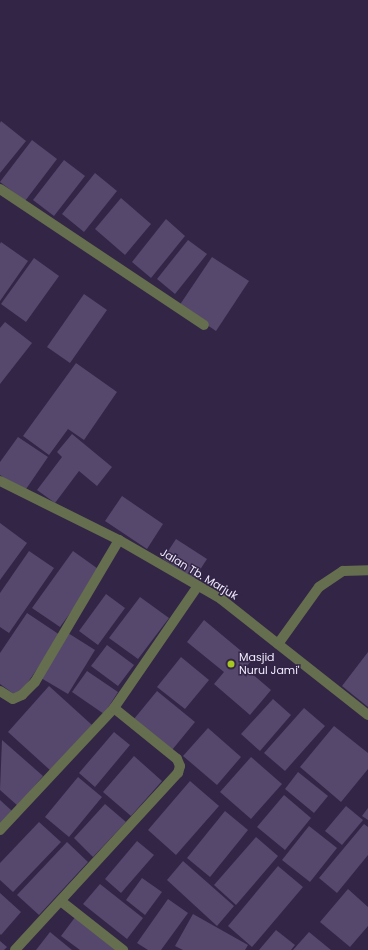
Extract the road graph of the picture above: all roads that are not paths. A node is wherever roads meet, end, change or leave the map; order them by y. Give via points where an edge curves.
1 (0, 189) edge
2 (204, 325) dead end
3 (0, 482) edge
4 (119, 540) junction
5 (368, 570) edge
6 (198, 586) junction
7 (278, 644) junction
8 (0, 691) edge
9 (114, 708) junction
10 (368, 715) edge
11 (0, 830) edge
12 (62, 902) junction
13 (15, 950) edge
14 (123, 950) edge

1 - 2 street
3 - 4 street, Jalan Tb. Marjuk
4 - 6 street, Jalan Tb. Marjuk
4 - 8 street via 35,682 22,695 13,699
5 - 7 street via 343,571 319,587
6 - 7 street, Jalan Tb. Marjuk via 221,599
6 - 9 street
7 - 10 street, Jalan Tb. Marjuk
9 - 11 street
9 - 12 street via 177,759 180,766 178,773
12 - 13 street
12 - 14 street

